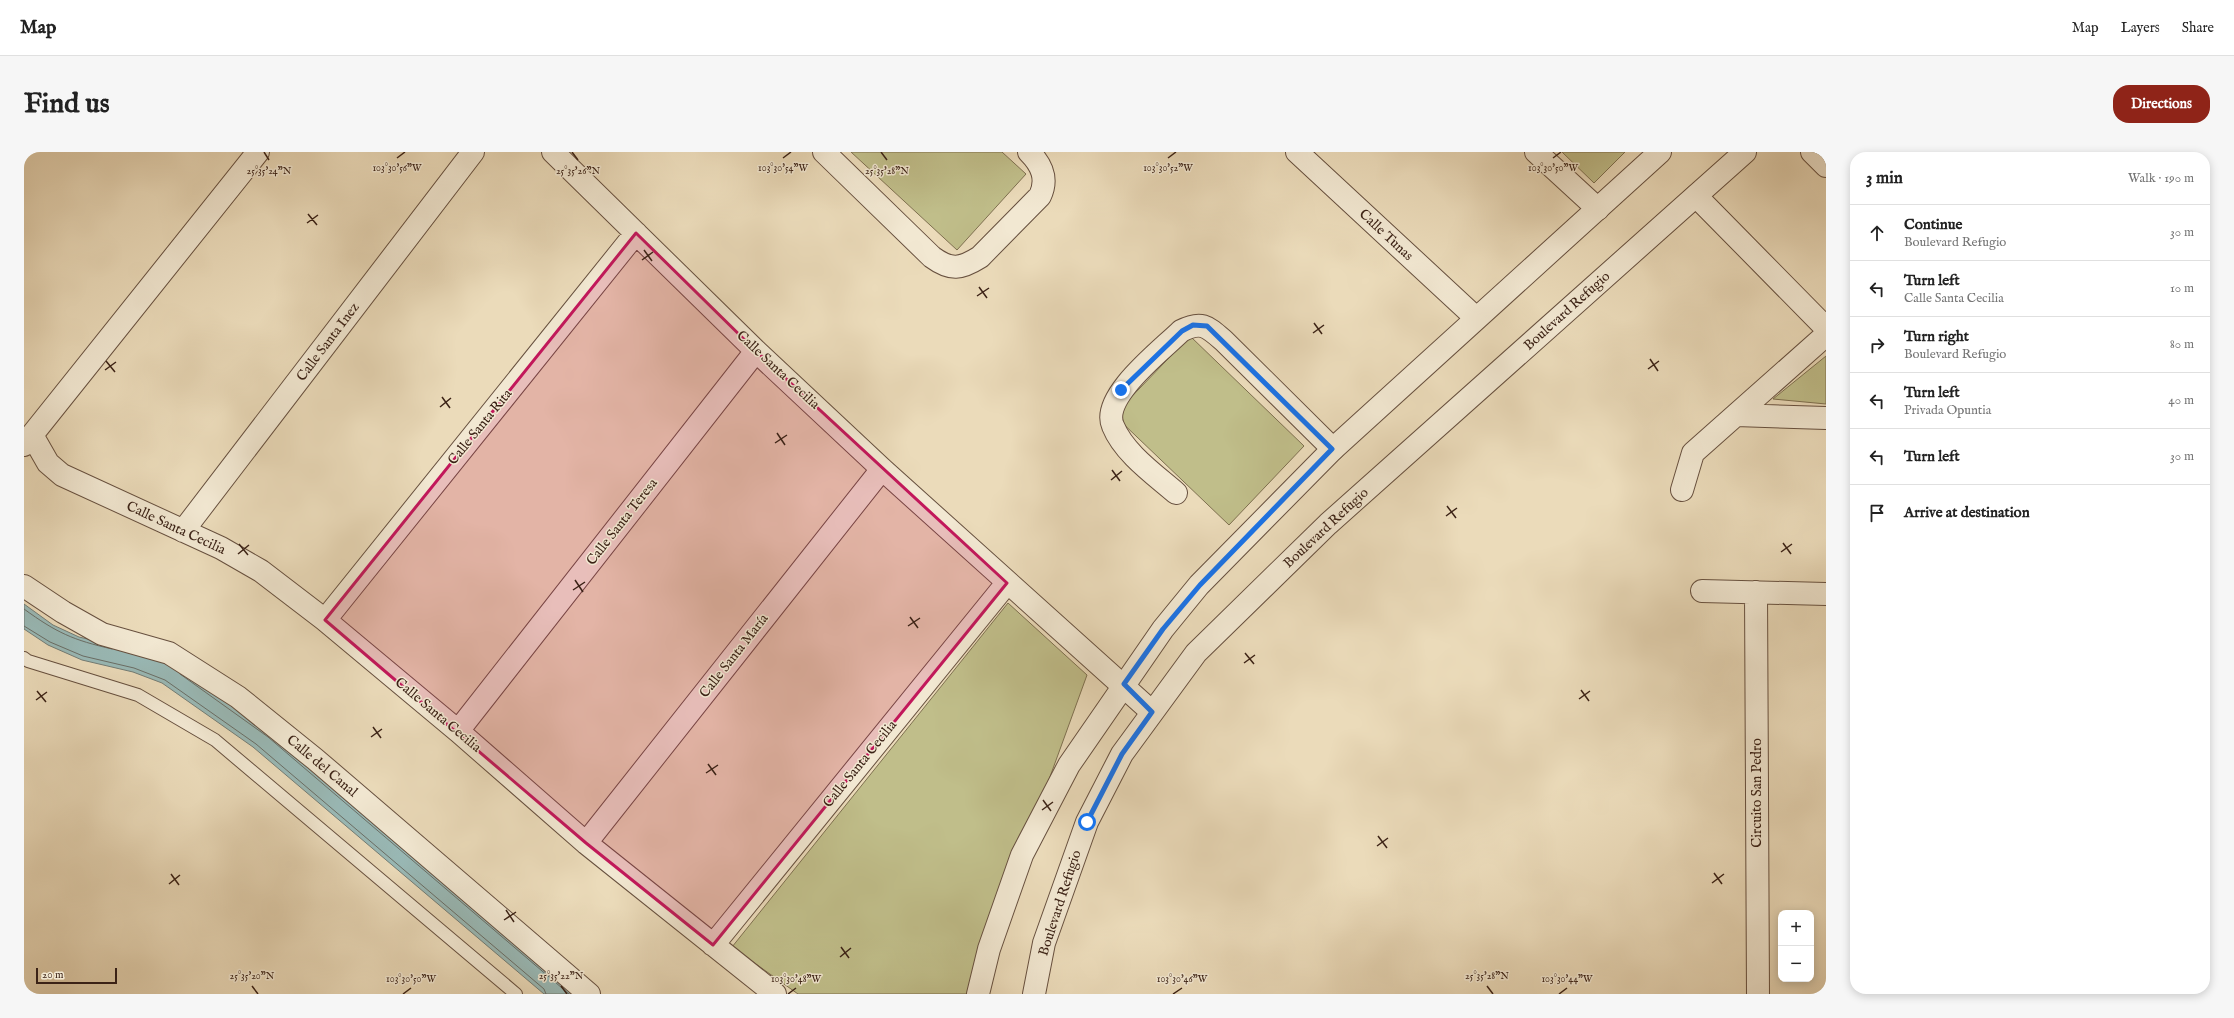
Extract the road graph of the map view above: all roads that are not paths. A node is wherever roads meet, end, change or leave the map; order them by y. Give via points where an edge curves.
1 (258, 152) edge
2 (473, 152) edge
3 (553, 152) edge
4 (824, 152) edge
5 (1029, 152) edge
6 (1297, 152) edge
7 (1536, 152) edge
8 (1660, 152) edge
9 (1745, 152) edge
10 (1812, 152) edge
11 (1826, 166) edge
12 (1696, 196) junction
13 (1598, 209) junction
14 (636, 233) junction
15 (1476, 318) junction
16 (1826, 328) edge
17 (1826, 335) edge
18 (756, 351) junction
19 (1736, 415) junction
20 (1826, 418) edge
21 (28, 440) edge
22 (1332, 449) junction
23 (882, 469) junction
24 (1682, 490) dead end
25 (1176, 493) dead end
26 (183, 531) junction
27 (1007, 583) junction
28 (24, 586) edge
29 (1702, 591) dead end
30 (1756, 592) junction
31 (1826, 594) edge
32 (325, 620) junction
33 (24, 658) edge
34 (1124, 684) junction
35 (1152, 712) junction
36 (458, 731) junction
37 (586, 843) junction
38 (713, 945) junction
39 (516, 994) edge
40 (589, 994) edge
41 (775, 994) edge
42 (978, 994) edge
43 (1034, 994) edge
44 (1758, 994) edge

1 - 21 street, Calle Santa Cecilia
2 - 26 street, Calle Santa Inez
3 - 14 street, Calle Santa Cecilia
4 - 5 street via 932,257 944,266 950,267 969,264 980,257 1040,196 1045,186 1044,176
6 - 15 street, Calle Tunas
7 - 13 street
8 - 13 street
9 - 12 street, Boulevard Refugio
10 - 11 street
12 - 16 street
12 - 35 street, Boulevard Refugio via 1328,524 1196,653
13 - 15 street
14 - 18 street, Calle Santa Cecilia
14 - 32 street, Calle Santa Rita
15 - 22 street
17 - 19 street
18 - 23 street, Calle Santa Cecilia
18 - 36 street, Calle Santa Teresa
19 - 20 street
19 - 24 street via 1693,453
21 - 26 street, Calle Santa Cecilia via 62,476
22 - 25 street via 1207,326 1193,325 1182,331 1121,390 1112,409 1112,426 1125,445
22 - 34 street via 1200,585 1163,629
23 - 27 street, Calle Santa Cecilia
23 - 37 street, Calle Santa María
26 - 32 street, Calle Santa Cecilia via 221,548 261,571
27 - 34 street, Calle Santa Cecilia
27 - 38 street, Calle Santa Cecilia
28 - 40 street, Calle del Canal via 102,634 169,653 238,697 315,759
29 - 30 street
30 - 31 street
30 - 44 street, Circuito San Pedro
32 - 36 street, Calle Santa Cecilia
33 - 39 lane via 138,694 215,740
34 - 35 street, Calle Santa Cecilia
34 - 42 street via 1069,765 1022,855 989,949
35 - 43 street, Boulevard Refugio via 1122,754 1087,822 1044,943
36 - 37 street, Calle Santa Cecilia
37 - 38 street, Calle Santa Cecilia
38 - 41 street, Calle Santa Cecilia

